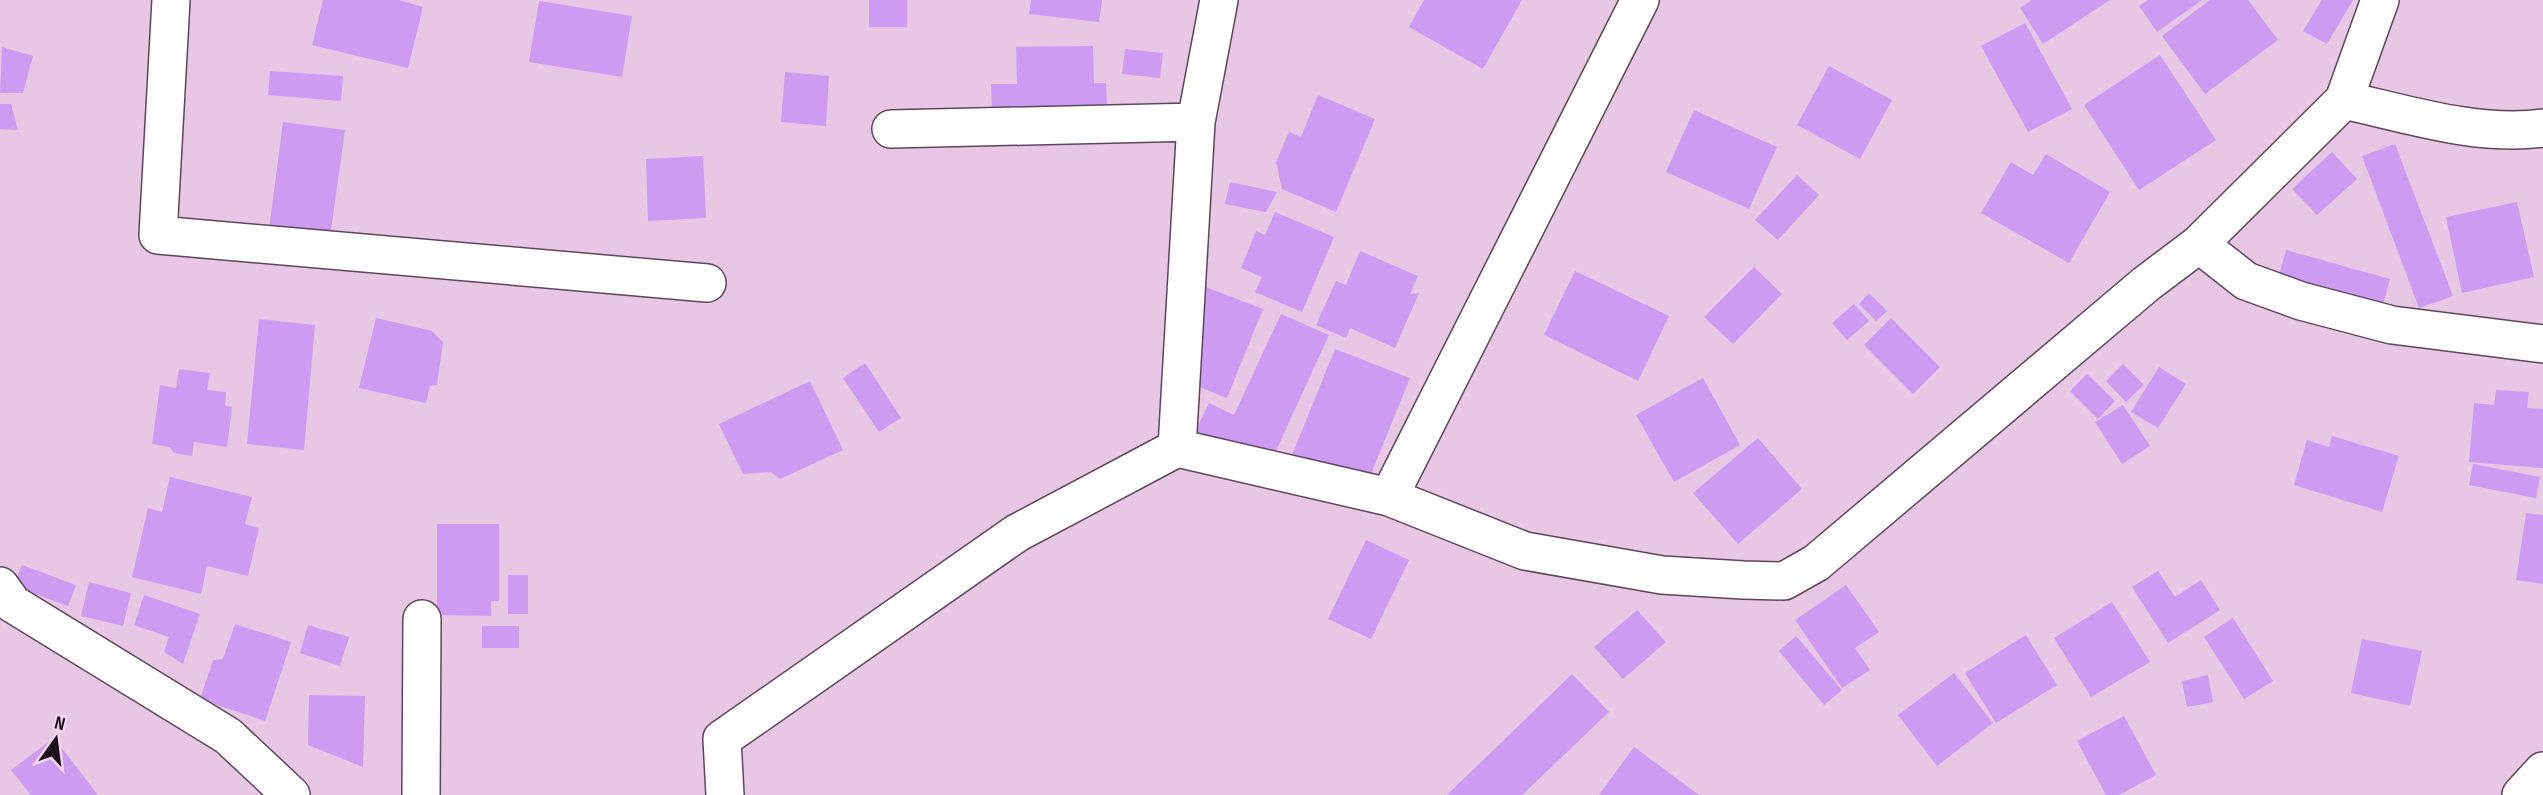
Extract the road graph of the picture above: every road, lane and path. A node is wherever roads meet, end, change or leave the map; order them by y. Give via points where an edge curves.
1 (171, 0) edge
2 (1219, 0) edge
3 (1640, 0) edge
4 (2380, 0) edge
5 (2344, 100) junction
6 (1196, 122) junction
7 (2543, 128) edge
8 (891, 129) dead end
9 (2199, 244) junction
10 (707, 283) dead end
11 (2543, 344) edge
12 (1177, 448) junction
13 (1389, 498) junction
14 (0, 586) edge
15 (422, 618) dead end
16 (2543, 771) edge
17 (291, 795) edge
18 (421, 795) edge
19 (725, 795) edge
20 (2522, 795) edge

1 - 10 street via 158,235
2 - 6 street
3 - 13 street
4 - 5 street
5 - 7 street via 2445,122 2523,131
5 - 9 street
6 - 8 street
6 - 12 street
9 - 11 street via 2246,281 2301,301 2392,325
9 - 13 street via 1816,563 1784,581 1662,575 1525,551
12 - 13 street
12 - 19 street via 1017,533 722,739
14 - 17 street via 13,604 228,736
15 - 18 street
16 - 20 street

